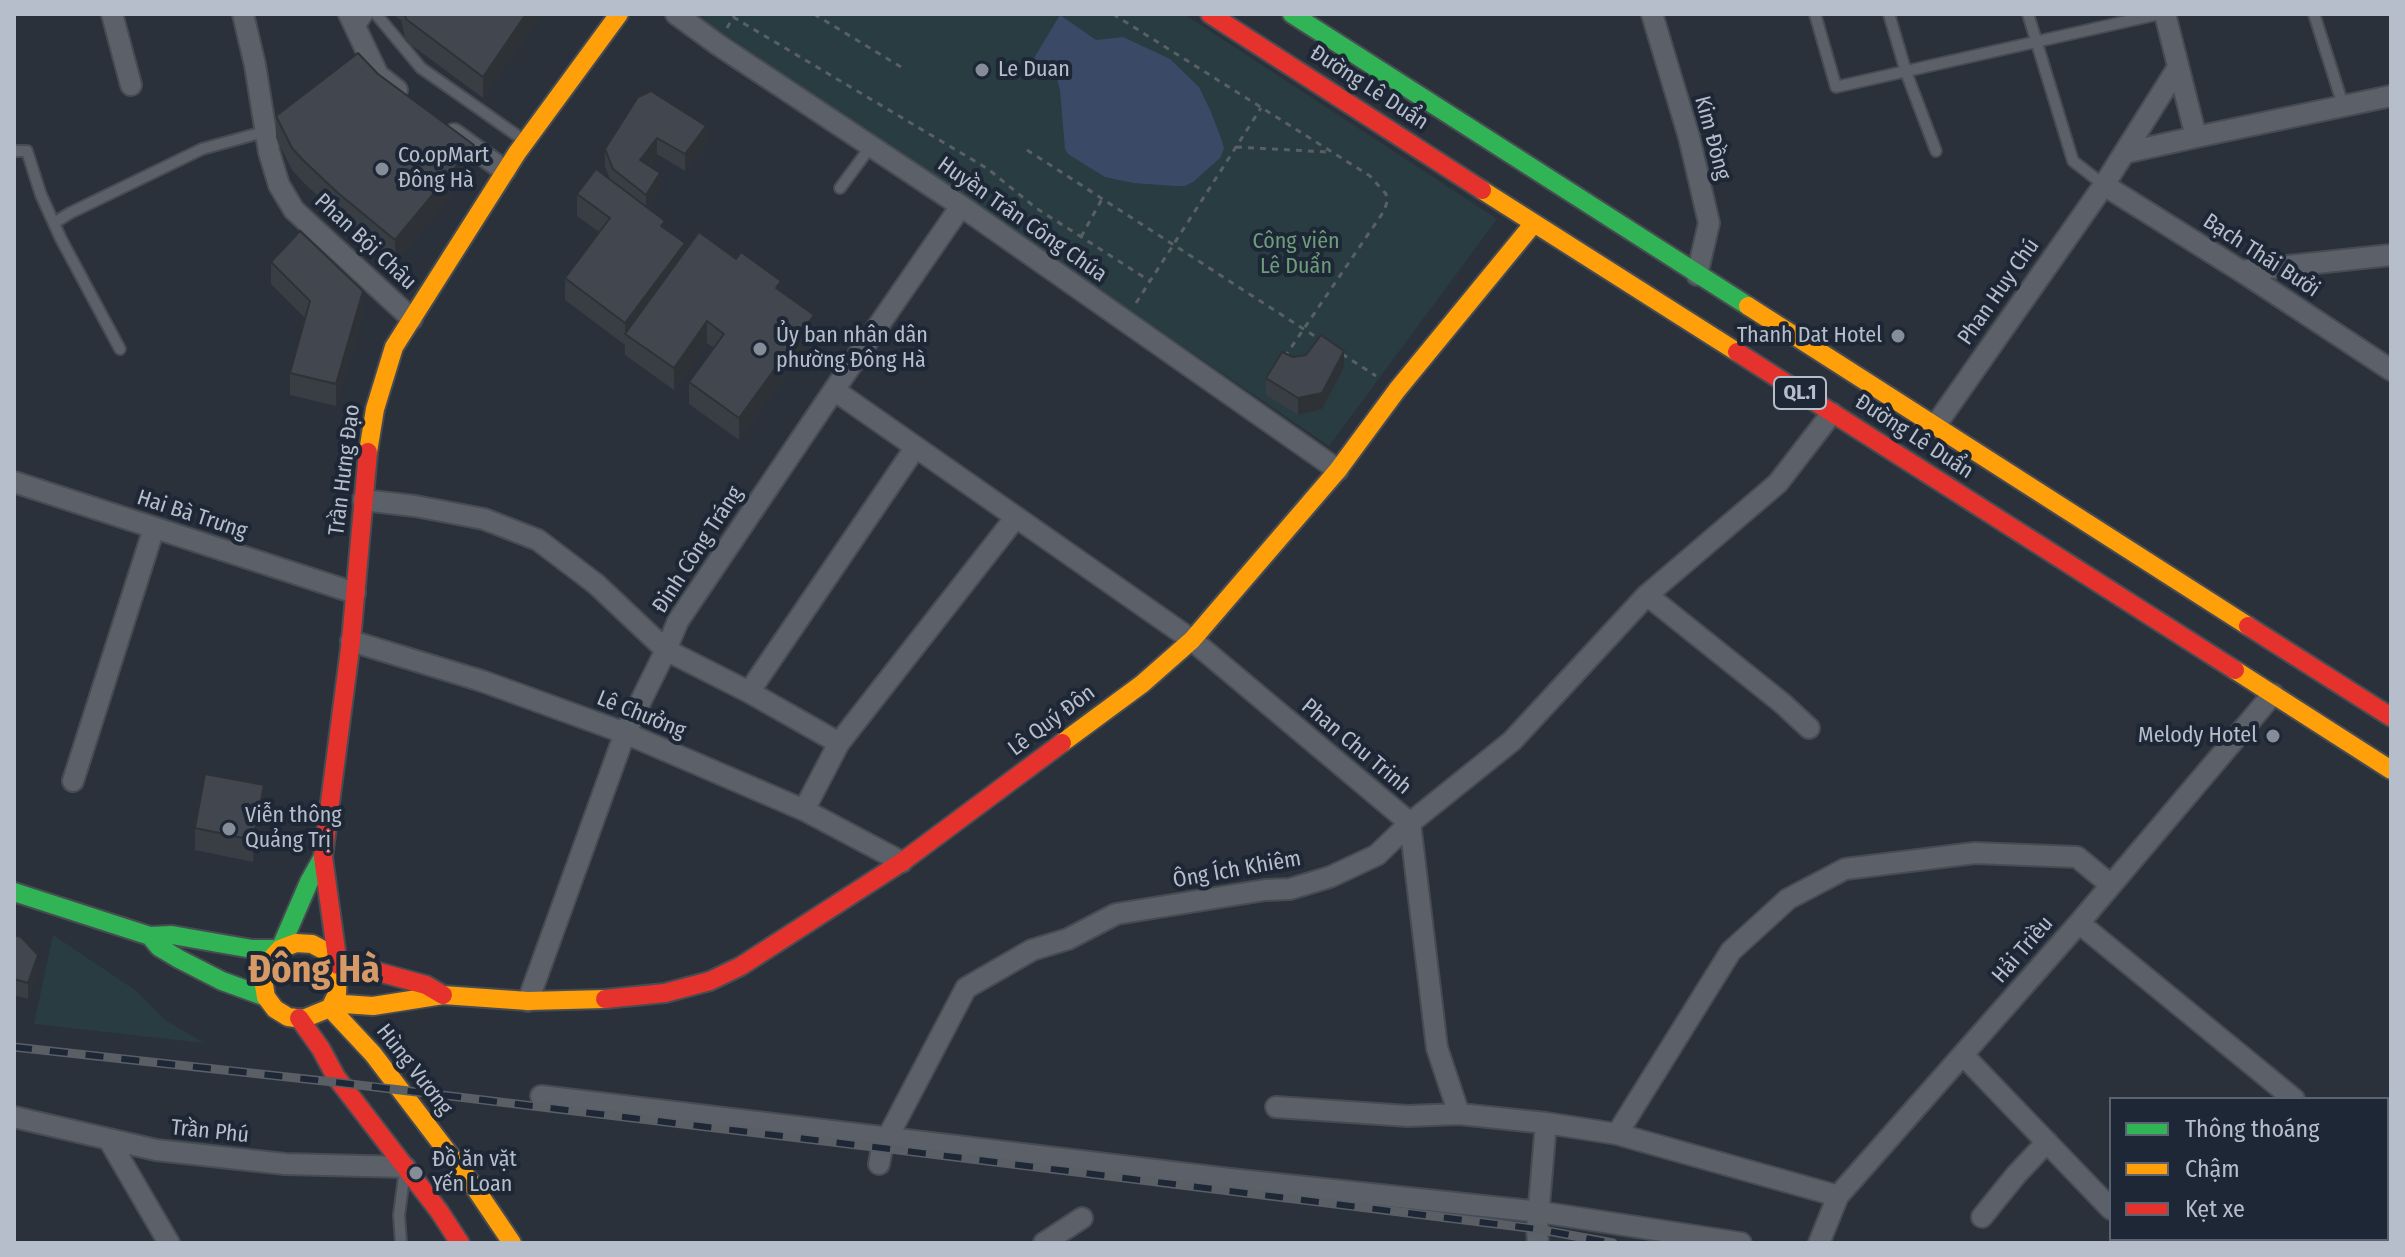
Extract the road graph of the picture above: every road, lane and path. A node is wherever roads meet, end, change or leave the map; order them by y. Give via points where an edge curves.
1 (112, 14) edge
2 (243, 14) edge
3 (376, 14) edge
4 (619, 14) edge
5 (676, 14) edge
6 (814, 14) edge
7 (1113, 14) edge
8 (1210, 14) edge
9 (1292, 14) edge
10 (1652, 14) edge
11 (1815, 14) edge
12 (1889, 14) edge
13 (2028, 14) edge
14 (2162, 14) edge
15 (2314, 14) edge
16 (733, 17) dead end
17 (358, 20) edge
18 (2037, 43) junction
19 (901, 67) dead end
20 (2177, 69) junction
21 (1906, 72) junction
22 (131, 85) dead end
23 (2391, 96) edge
24 (412, 103) edge
25 (2343, 105) junction
26 (1261, 108) junction
27 (436, 120) edge
28 (267, 131) junction
29 (2196, 137) junction
30 (526, 141) junction
31 (871, 146) junction
32 (1236, 147) junction
33 (1027, 150) dead end
34 (14, 151) edge
35 (1936, 151) dead end
36 (1331, 153) junction
37 (2124, 153) junction
38 (505, 171) junction
39 (2104, 185) junction
40 (840, 188) dead end
41 (1102, 199) junction
42 (1546, 204) junction
43 (961, 206) junction
44 (54, 223) junction
45 (1081, 237) junction
46 (1174, 244) junction
47 (2391, 255) edge
48 (2241, 271) junction
49 (1697, 275) junction
50 (1150, 281) junction
51 (412, 319) junction
52 (1125, 321) junction
53 (1304, 329) junction
54 (120, 349) dead end
55 (1281, 363) edge
56 (2391, 370) edge
57 (834, 390) junction
58 (1397, 390) junction
59 (1832, 413) junction
60 (1935, 426) junction
61 (915, 448) junction
62 (1338, 470) junction
63 (14, 482) edge
64 (363, 500) junction
65 (1016, 517) junction
66 (154, 528) junction
67 (355, 593) junction
68 (1647, 595) junction
69 (1192, 640) junction
70 (351, 641) junction
71 (666, 650) junction
72 (749, 692) junction
73 (2273, 694) junction
74 (2391, 717) edge
75 (1809, 728) dead end
76 (625, 733) junction
77 (839, 743) junction
78 (2391, 770) edge
79 (73, 781) dead end
80 (804, 810) junction
81 (1410, 823) junction
82 (323, 857) junction
83 (902, 862) junction
84 (2111, 885) junction
85 (14, 892) edge
86 (2079, 923) junction
87 (150, 936) junction
88 (280, 949) junction
89 (338, 965) junction
90 (443, 995) junction
91 (266, 997) junction
92 (528, 1001) junction
93 (330, 1008) junction
94 (299, 1018) junction
95 (1963, 1055) junction
96 (541, 1096) dead end
97 (2292, 1097) edge
98 (1276, 1107) dead end
99 (1459, 1114) junction
100 (14, 1117) edge
101 (1546, 1123) junction
102 (1617, 1134) junction
103 (887, 1139) junction
104 (109, 1140) junction
105 (2047, 1142) junction
106 (879, 1164) dead end
107 (405, 1167) junction
108 (1838, 1196) junction
109 (2109, 1207) edge
110 (1540, 1212) junction
111 (1982, 1217) dead end
112 (1082, 1218) dead end
113 (169, 1243) edge
114 (401, 1243) edge
115 (460, 1243) edge
116 (512, 1243) edge
117 (1044, 1243) edge
118 (1538, 1243) edge
119 (1741, 1243) edge
120 (1819, 1243) edge

1 - 22 street
2 - 28 street, Phan Bội Châu
3 - 30 lane via 421,68
4 - 30 main road, Trần Hưng Đạo
5 - 31 street, Huyền Trân Công Chúa
6 - 19 path
7 - 26 path
8 - 42 main road, Đường Lê Duẩn / QL.1
9 - 42 main road, Đường Lê Duẩn / QL.1
10 - 49 street, Kim Đồng via 1709,223
11 - 21 lane via 1836,87
12 - 21 lane
13 - 18 lane
14 - 18 lane
14 - 20 street
15 - 25 lane
16 - 45 path via 988,169
17 - 24 street via 378,75
18 - 21 lane
18 - 39 lane via 2073,161
20 - 29 street
20 - 37 street, Phan Huy Chú
21 - 35 lane
23 - 25 street
25 - 29 street
26 - 32 path
26 - 36 path
27 - 38 street
28 - 44 lane via 202,149
28 - 51 street, Phan Bội Châu via 279,185 294,210
29 - 37 street
30 - 38 main road, Trần Hưng Đạo
31 - 40 lane
31 - 43 street, Huyền Trân Công Chúa
32 - 36 path
32 - 46 path
33 - 41 path
34 - 44 lane via 27,151
36 - 53 path via 1370,176 1387,202
37 - 39 street, Phan Huy Chú
38 - 51 main road, Trần Hưng Đạo
39 - 48 street, Bạch Thái Bưởi
39 - 60 street, Phan Huy Chú
41 - 45 path
41 - 46 path
42 - 49 main road, Đường Lê Duẩn / QL.1
42 - 58 main road, Lê Quý Đôn
42 - 59 main road, Đường Lê Duẩn / QL.1
43 - 52 street, Huyền Trân Công Chúa
43 - 57 street, Đinh Công Tráng
44 - 54 lane
45 - 50 path
46 - 50 path
46 - 53 path
47 - 48 street
48 - 56 street, Bạch Thái Bưởi
49 - 60 main road, Đường Lê Duẩn / QL.1
50 - 52 path
51 - 64 main road, Trần Hưng Đạo via 394,347 375,409
52 - 62 street, Huyền Trân Công Chúa
53 - 55 path
53 - 58 path
57 - 61 street, Phan Chu Trinh
57 - 71 street, Đinh Công Tráng via 678,621
58 - 62 main road, Lê Quý Đôn
59 - 68 street, Ông Ích Khiêm via 1778,483
59 - 73 main road, Đường Lê Duẩn / QL.1
60 - 74 main road, Đường Lê Duẩn / QL.1
61 - 65 street, Phan Chu Trinh
61 - 72 street
62 - 69 main road, Lê Quý Đôn
63 - 66 street, Hai Bà Trưng
64 - 67 main road, Trần Hưng Đạo
64 - 71 street via 484,519 538,540 596,584
65 - 69 street, Phan Chu Trinh
65 - 77 street
66 - 67 street, Hai Bà Trưng
66 - 79 street
67 - 70 main road, Trần Hưng Đạo
68 - 75 street
68 - 81 street, Ông Ích Khiêm via 1512,741
69 - 81 street, Phan Chu Trinh
69 - 83 main road, Lê Quý Đôn via 1119,701
70 - 76 street, Lê Chưởng
70 - 82 main road, Trần Hưng Đạo
71 - 72 street
71 - 76 street, Đinh Công Tráng
72 - 77 street
73 - 78 main road, Đường Lê Duẩn / QL.1
73 - 84 street, Hải Triều
76 - 80 street, Lê Chưởng
76 - 92 street, Đinh Công Tráng
77 - 80 street
80 - 83 street, Lê Chưởng
81 - 99 street, Phan Chu Trinh via 1437,1048
81 - 103 street, Ông Ích Khiêm via 1377,855 1330,877 1290,889 1116,914 1068,939 1032,950 966,988
82 - 88 main road, Trần Hưng Đạo
82 - 89 main road, Trần Hưng Đạo
83 - 92 main road, Lê Quý Đôn via 710,981 665,993
84 - 86 street, Hải Triều
84 - 102 street via 2077,857 1975,853 1845,869 1788,899 1731,951
85 - 87 main road
86 - 95 street, Hải Triều
86 - 97 street
87 - 88 main road
87 - 91 main road via 179,959
88 - 89 main road via 312,944
88 - 91 main road via 268,962 263,979
89 - 90 main road, Lê Quý Đôn via 426,985
89 - 93 main road via 337,994
90 - 92 main road, Lê Quý Đôn
90 - 93 main road, Lê Quý Đôn
91 - 94 main road via 275,1009
93 - 94 main road
93 - 116 main road, Hùng Vương via 373,1054
94 - 107 main road via 336,1077
95 - 105 street
95 - 108 street, Hải Triều
96 - 103 street
98 - 99 street
99 - 101 street
100 - 104 street, Trần Phú
101 - 102 street
101 - 110 street
102 - 108 street
103 - 106 street, Ông Ích Khiêm
103 - 110 street
104 - 107 street, Trần Phú via 285,1164
104 - 113 street
105 - 109 street
105 - 111 street
107 - 114 lane
107 - 115 main road
108 - 120 street, Hải Triều
110 - 118 street
110 - 119 street
112 - 117 street

